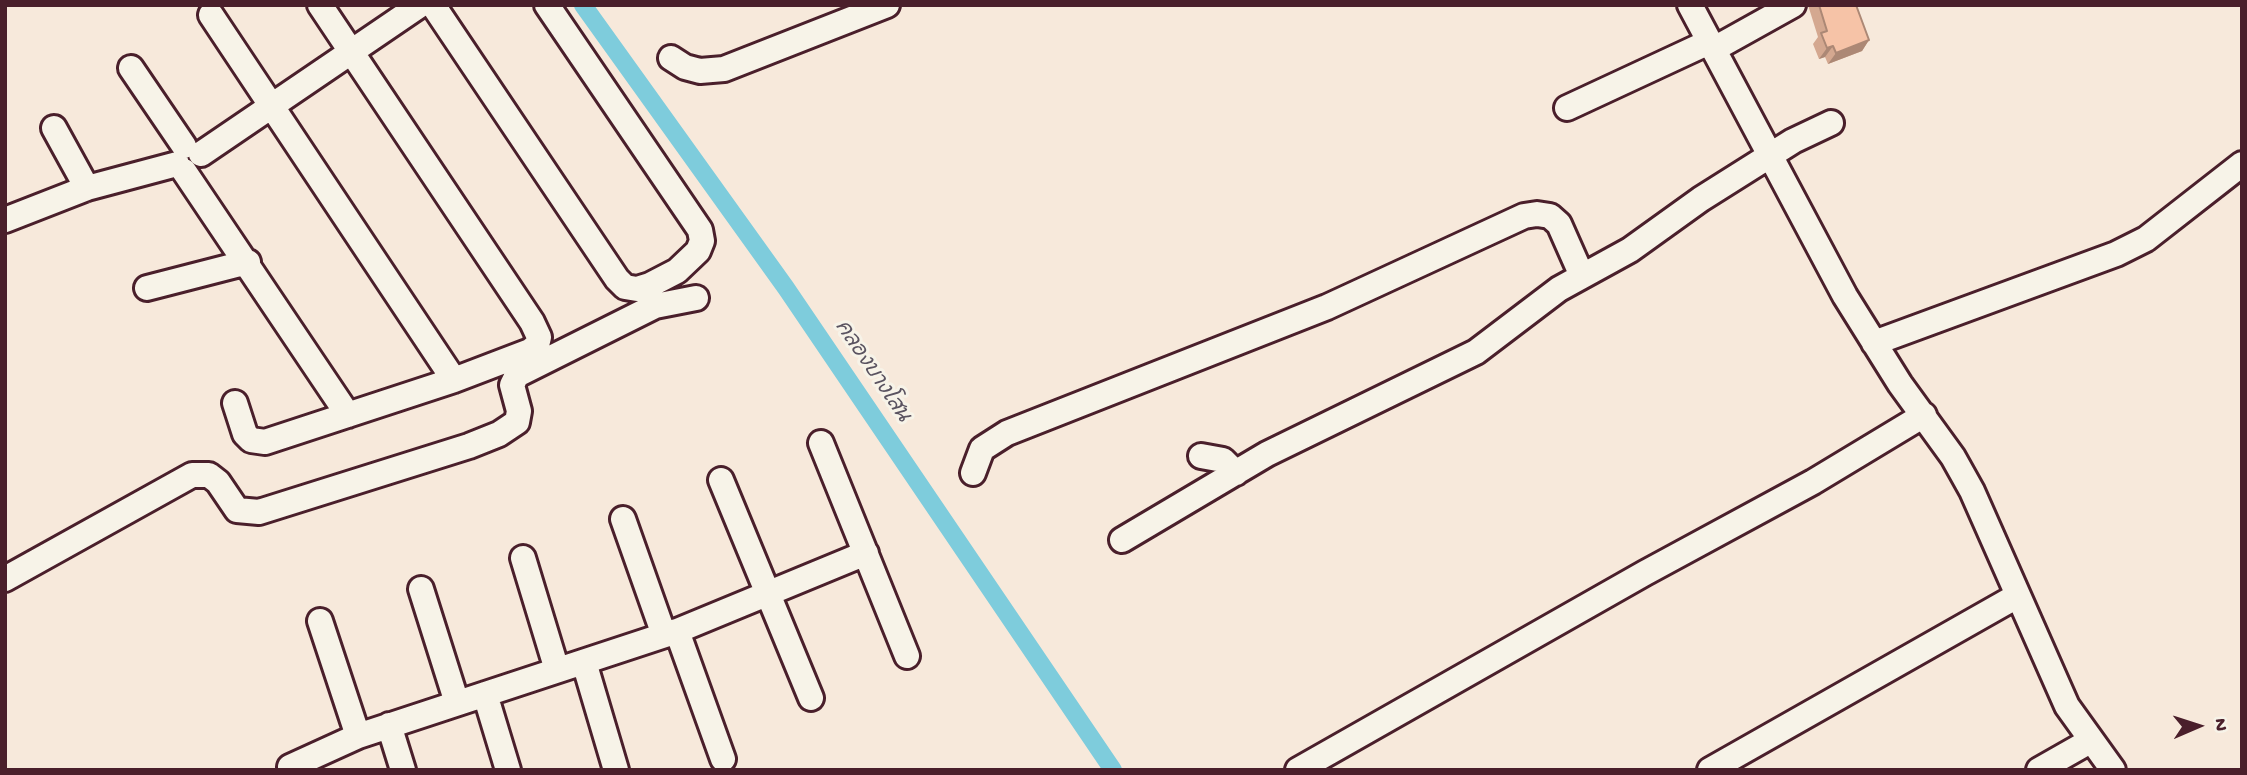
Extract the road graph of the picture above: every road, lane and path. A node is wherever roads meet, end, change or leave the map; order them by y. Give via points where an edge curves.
1 (320, 5) edge
2 (420, 5) edge
3 (433, 5) edge
4 (547, 5) edge
5 (1690, 5) edge
6 (1793, 5) edge
7 (884, 6) edge
8 (211, 15) dead end
9 (1712, 45) junction
10 (349, 51) junction
11 (671, 58) dead end
12 (131, 68) dead end
13 (271, 107) junction
14 (1567, 108) dead end
15 (1832, 124) dead end
16 (54, 128) dead end
17 (1771, 155) junction
18 (187, 159) junction
19 (2242, 164) edge
20 (87, 188) junction
21 (5, 220) edge
22 (248, 262) junction
23 (1583, 276) junction
24 (147, 288) dead end
25 (696, 298) dead end
26 (1874, 343) junction
27 (454, 380) junction
28 (235, 404) dead end
29 (348, 415) junction
30 (1924, 415) junction
31 (821, 443) dead end
32 (1201, 456) dead end
33 (973, 473) dead end
34 (1236, 473) junction
35 (721, 480) dead end
36 (623, 519) dead end
37 (1122, 540) dead end
38 (866, 553) junction
39 (523, 558) dead end
40 (5, 579) edge
41 (421, 589) dead end
42 (768, 593) junction
43 (2017, 596) junction
44 (320, 621) dead end
45 (671, 633) junction
46 (906, 656) dead end
47 (584, 662) junction
48 (558, 670) junction
49 (485, 694) junction
50 (811, 698) dead end
51 (457, 703) junction
52 (389, 725) junction
53 (358, 736) junction
54 (2090, 741) junction
55 (723, 759) dead end
56 (284, 769) edge
57 (403, 770) edge
58 (508, 770) edge
59 (616, 770) edge
60 (1298, 770) edge
61 (1710, 770) edge
62 (2039, 770) edge
63 (2113, 770) edge

1 - 10 street
2 - 10 street
3 - 4 street via 617,279 636,289 650,285 677,271 698,251 700,230
5 - 9 street
6 - 9 street
7 - 11 street via 724,69 700,71
8 - 13 street
9 - 14 street
9 - 17 street
10 - 13 street
10 - 27 street via 537,330 537,345 530,351
12 - 18 street
13 - 18 street
13 - 27 street
15 - 17 street
16 - 20 street
17 - 23 street via 1630,250
17 - 26 street
18 - 20 street
18 - 22 street
19 - 26 street via 2136,244
20 - 21 street
22 - 24 street
22 - 29 street
23 - 33 street via 1559,224 1550,216 1524,216 1327,307 1007,433 982,449
23 - 34 street via 1476,352
25 - 40 street via 655,306 517,375 512,385 517,422 479,442 259,512 237,510 209,475 192,475
26 - 30 street
27 - 29 street
28 - 29 street via 245,434 258,442
30 - 43 street via 1972,491
30 - 60 street via 1813,482
31 - 38 street
32 - 34 street via 1223,460
34 - 37 street
35 - 42 street
36 - 45 street
38 - 42 street
38 - 46 street
39 - 48 street
41 - 51 street
42 - 45 street
42 - 50 street
43 - 54 street via 2067,706
43 - 61 street
44 - 53 street
45 - 47 street
45 - 55 street
47 - 48 street
47 - 59 street
48 - 49 street
49 - 51 street
49 - 58 street
51 - 52 street
52 - 53 street
52 - 57 street
53 - 56 street
54 - 62 street
54 - 63 street

